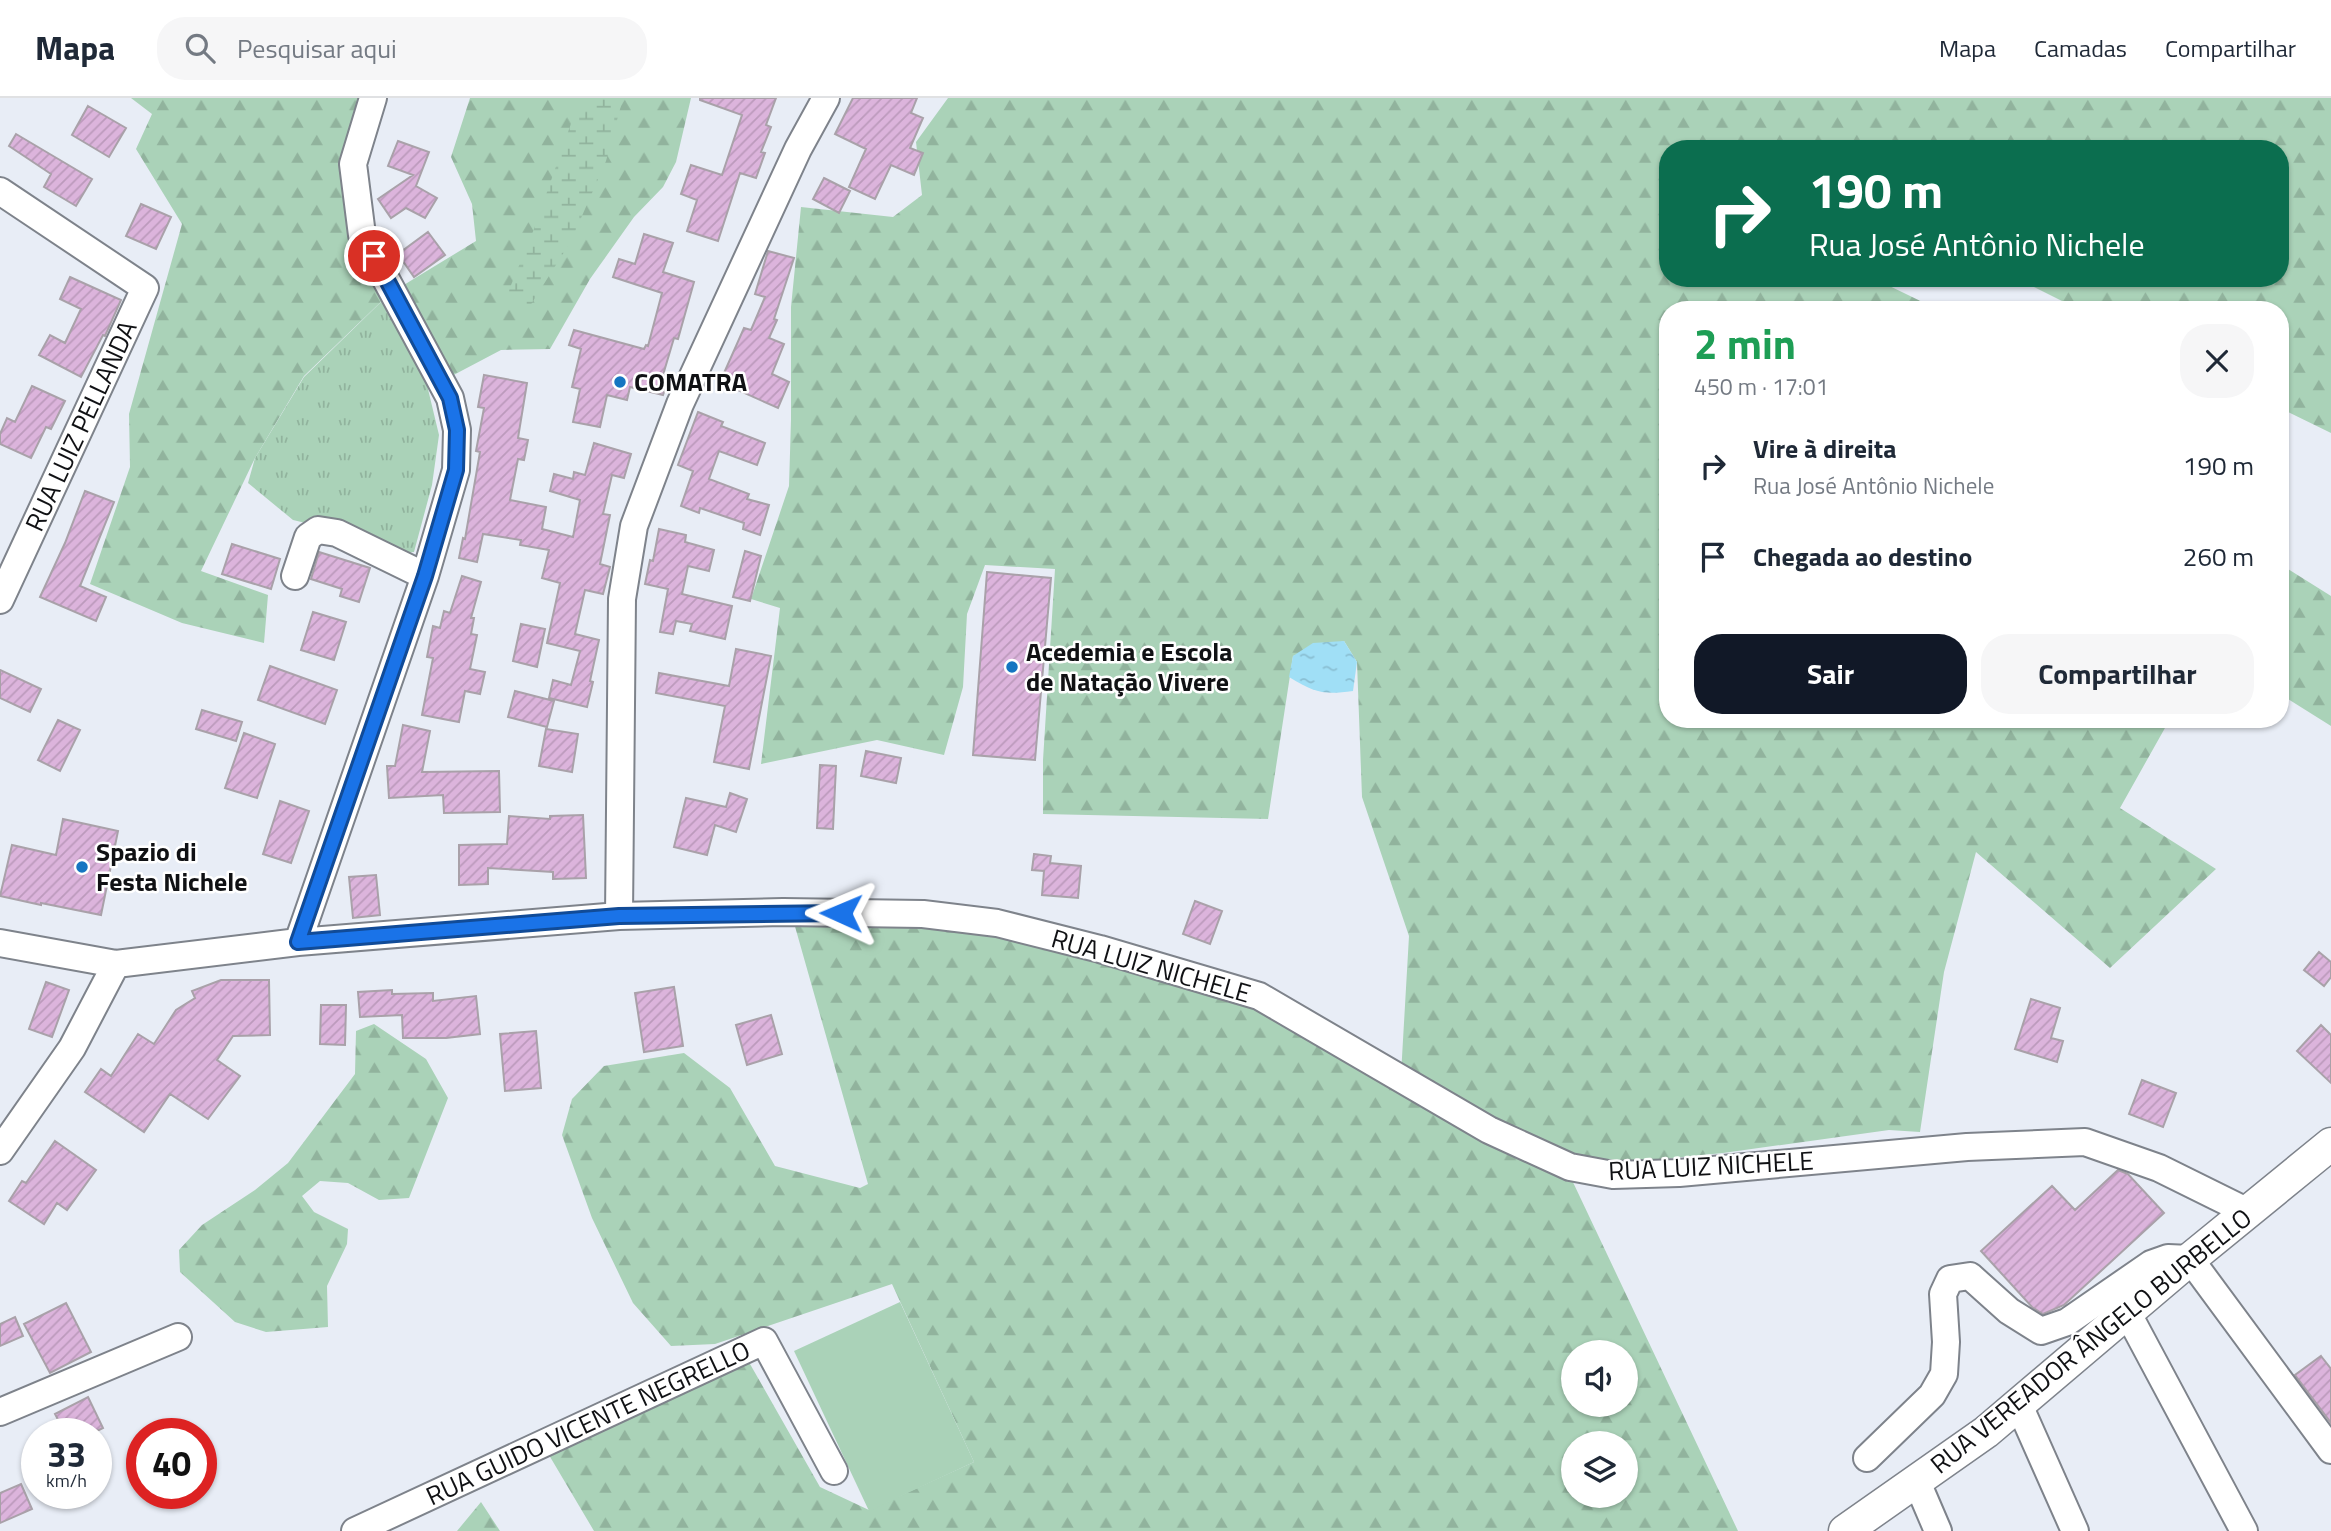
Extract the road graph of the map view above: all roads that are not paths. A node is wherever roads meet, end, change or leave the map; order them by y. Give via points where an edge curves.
1 (373, 98) edge
2 (826, 98) edge
3 (0, 191) edge
4 (295, 576) dead end
5 (425, 576) junction
6 (1, 594) edge
7 (619, 916) junction
8 (298, 942) junction
9 (0, 943) edge
10 (116, 964) junction
11 (2329, 1150) edge
12 (0, 1151) edge
13 (2248, 1212) junction
14 (2190, 1259) junction
15 (2127, 1312) junction
16 (178, 1337) dead end
17 (2019, 1405) junction
18 (0, 1412) edge
19 (2331, 1450) edge
20 (1867, 1458) dead end
21 (834, 1471) dead end
22 (1917, 1482) junction
23 (355, 1531) edge
24 (1845, 1531) edge
25 (1938, 1531) edge
26 (2075, 1531) edge
27 (2245, 1531) edge

1 - 5 street via 353,164 362,235 450,398 457,430 456,470
2 - 7 street via 797,149 680,404 634,526 622,599
3 - 6 street, RUA LUIZ PELLANDA via 145,288
4 - 5 street via 309,537 317,530 337,533
5 - 8 street
7 - 8 street, RUA LUIZ NICHELE
7 - 13 street, RUA LUIZ NICHELE via 923,914 997,923 1100,949 1259,996 1489,1130 1570,1167 1613,1175 2085,1142 2159,1168
8 - 10 street, RUA LUIZ NICHELE
9 - 10 street, RUA LUIZ NICHELE
10 - 12 street via 72,1048
11 - 13 main road, RUA VEREADOR ÂNGELO BURBELLO
13 - 14 main road, RUA VEREADOR ÂNGELO BURBELLO
14 - 15 main road, RUA VEREADOR ÂNGELO BURBELLO
14 - 19 street
14 - 20 street via 2168,1258 2151,1264 2067,1322 2041,1331 2009,1311 1970,1276 1950,1279 1942,1294 1944,1374 1932,1395
15 - 17 main road, RUA VEREADOR ÂNGELO BURBELLO
15 - 27 street
16 - 18 street
17 - 22 main road, RUA VEREADOR ÂNGELO BURBELLO
17 - 26 street
21 - 23 street, RUA GUIDO VICENTE NEGRELLO via 764,1342
22 - 24 main road, RUA VEREADOR ÂNGELO BURBELLO
22 - 25 street

